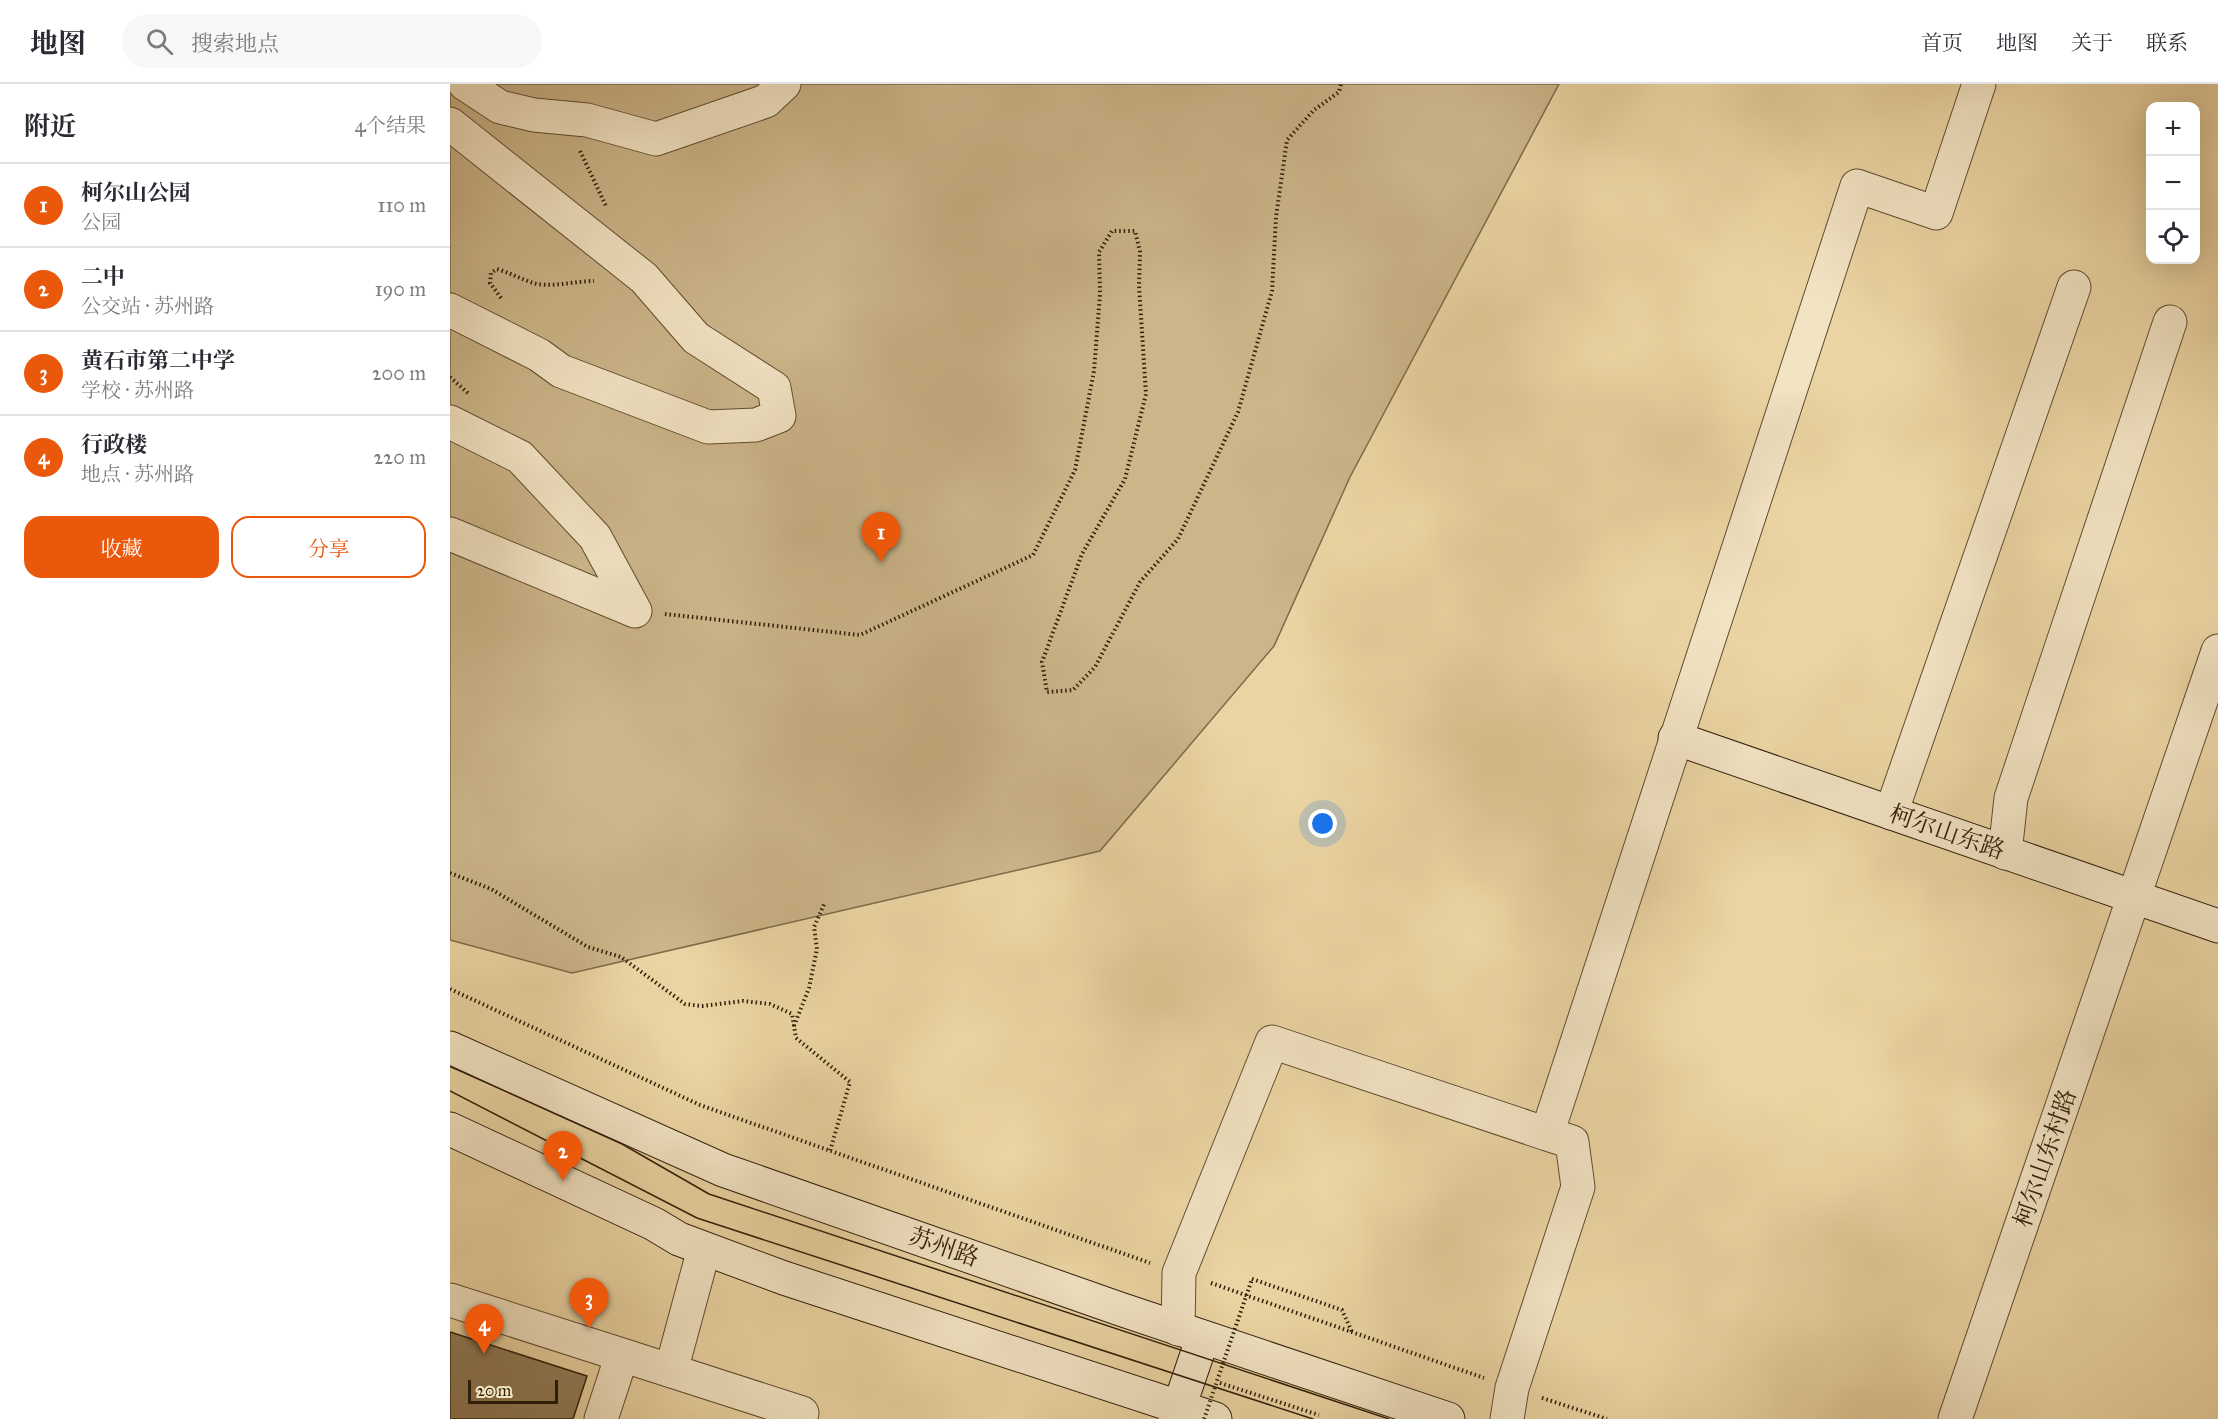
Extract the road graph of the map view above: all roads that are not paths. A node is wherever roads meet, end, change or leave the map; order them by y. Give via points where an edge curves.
1 (465, 84) edge
2 (784, 84) edge
3 (1979, 84) edge
4 (450, 124) edge
5 (2074, 287) dead end
6 (450, 310) edge
7 (2170, 322) dead end
8 (450, 422) edge
9 (450, 534) edge
10 (2218, 651) edge
11 (1676, 738) junction
12 (1891, 813) junction
13 (2005, 853) junction
14 (2134, 898) junction
15 (2218, 926) edge
16 (450, 1048) edge
17 (450, 1130) edge
18 (1547, 1134) junction
19 (704, 1248) junction
20 (450, 1300) edge
21 (1190, 1333) junction
22 (622, 1355) junction
23 (671, 1371) junction
24 (1510, 1404) edge
25 (1186, 1415) edge
26 (601, 1419) edge
27 (800, 1419) edge
28 (1215, 1419) edge
29 (1448, 1419) edge
30 (1955, 1419) edge

1 - 2 street via 500,107 534,116 587,120 656,139 766,101
3 - 11 street via 1936,213 1857,186
4 - 6 street via 644,278 696,338 774,388 779,416 756,425 708,427 561,371
5 - 12 street
7 - 13 street via 2011,798
8 - 9 street via 520,457 595,537 635,611
10 - 14 street, 柯尔山东村路
11 - 12 street, 柯尔山东路
11 - 18 street
12 - 13 street, 柯尔山东路
13 - 14 street, 柯尔山东路
14 - 15 street, 柯尔山东路
14 - 30 street, 柯尔山东村路
16 - 21 street, 苏州路 via 723,1170
17 - 19 street
18 - 21 street via 1272,1042 1179,1273
18 - 24 street via 1572,1142 1578,1187
19 - 23 street
19 - 25 street
20 - 22 street
21 - 25 street
21 - 29 street, 苏州路
22 - 23 street
22 - 26 street
23 - 27 street via 802,1413
25 - 28 street

